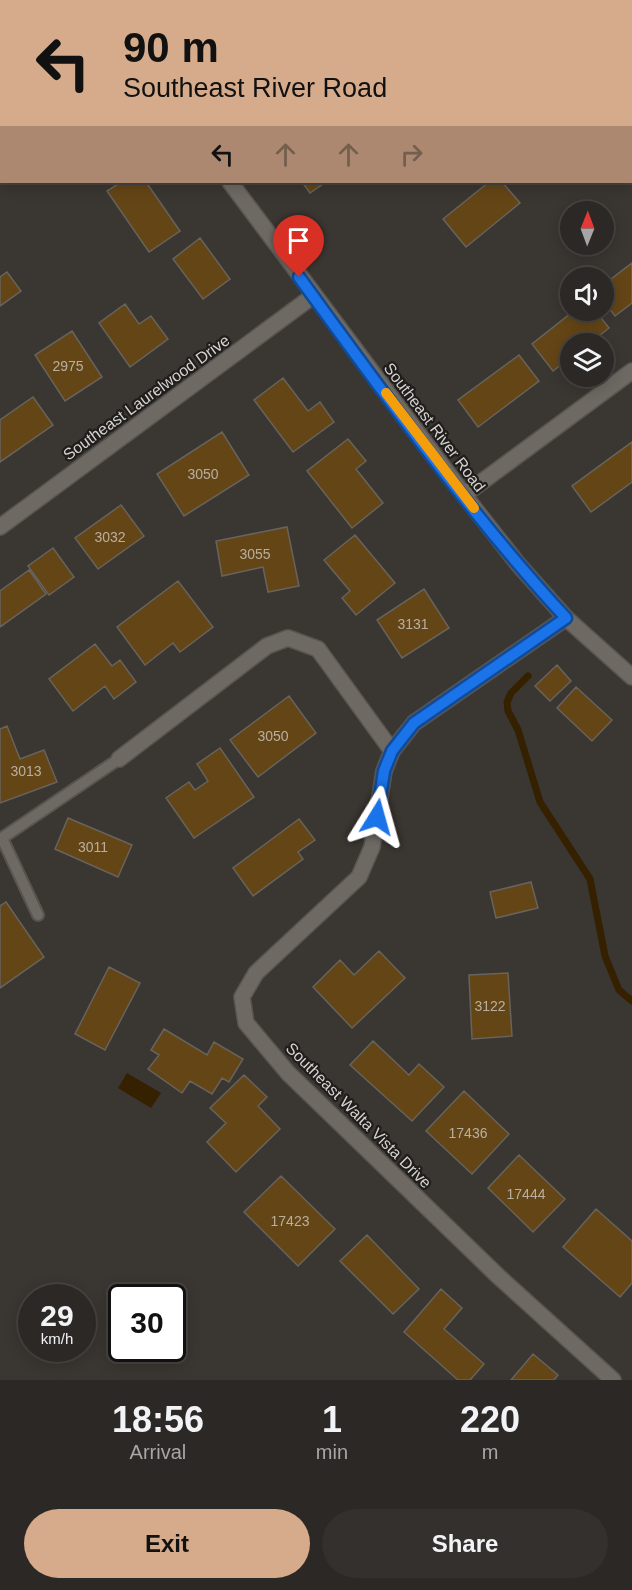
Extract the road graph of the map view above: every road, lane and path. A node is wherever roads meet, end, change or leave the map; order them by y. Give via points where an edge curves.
1 (231, 183) edge
2 (313, 296) junction
3 (632, 371) edge
4 (464, 495) junction
5 (0, 527) edge
6 (566, 618) junction
7 (630, 672) edge
8 (392, 751) junction
9 (118, 759) joint
10 (38, 915) dead end
11 (613, 1380) edge

1 - 2 street, Southeast River Road
2 - 4 street, Southeast River Road
2 - 5 street, Southeast Laurelwood Drive
3 - 4 street
4 - 6 street, Southeast River Road
6 - 7 street, Southeast River Road
6 - 8 street, Southeast Walta Vista Drive via 414,723
8 - 9 street via 318,649 288,638 267,646
8 - 11 street, Southeast Walta Vista Drive via 384,771 369,859 359,877 256,973 242,998 246,1023 296,1081 498,1276
9 - 10 lane via 2,838

